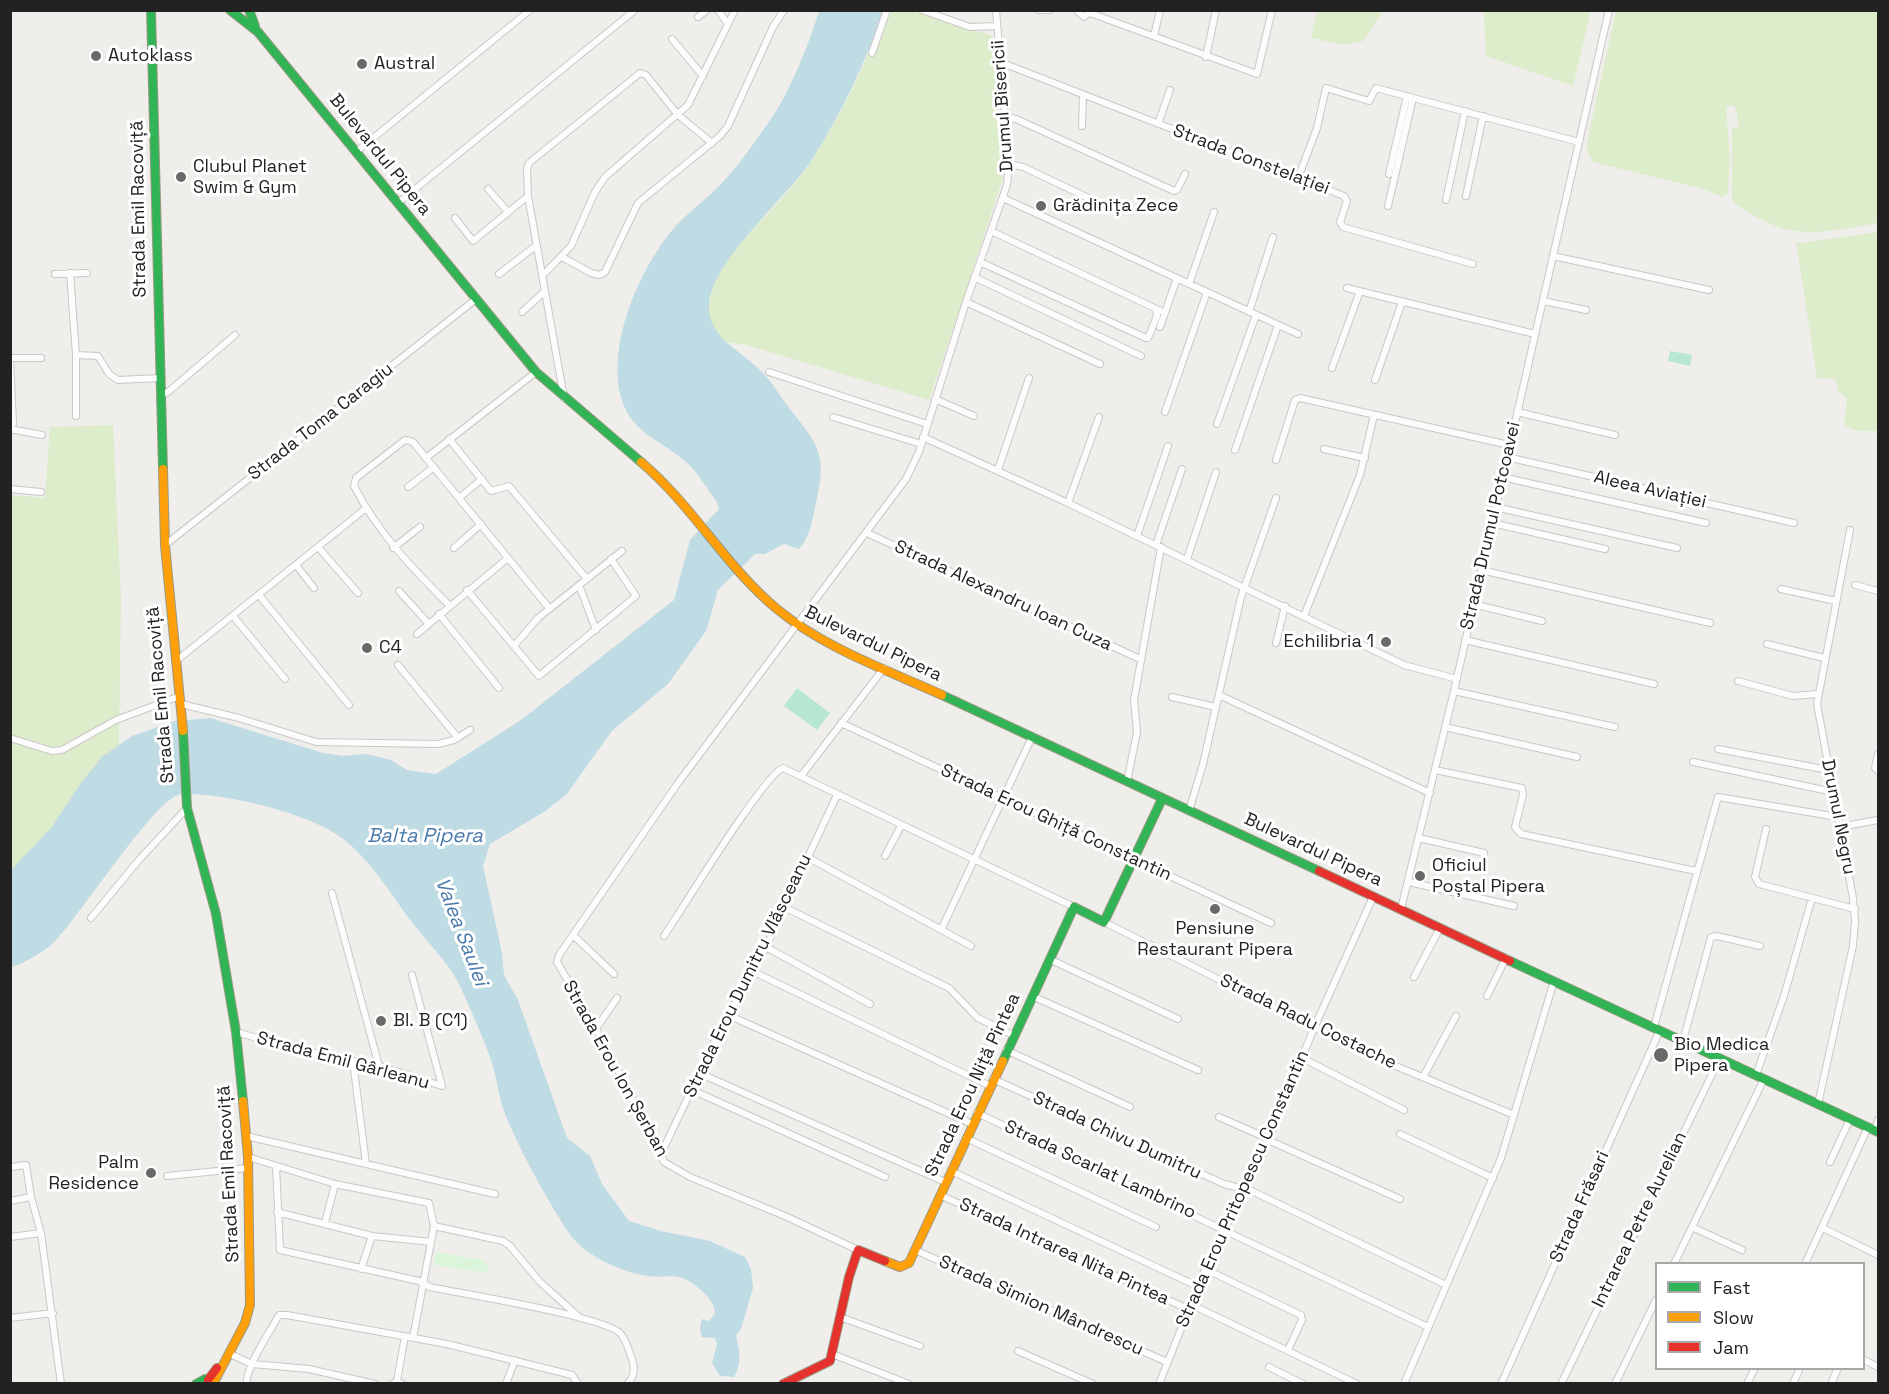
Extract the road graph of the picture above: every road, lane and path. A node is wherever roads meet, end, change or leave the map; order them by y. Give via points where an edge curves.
1 (151, 10) edge
2 (230, 10) edge
3 (249, 10) edge
4 (530, 10) edge
5 (635, 10) edge
6 (707, 10) edge
7 (718, 10) edge
8 (735, 10) edge
9 (783, 10) edge
10 (887, 10) edge
11 (922, 10) edge
12 (996, 10) edge
13 (1039, 10) edge
14 (1050, 10) edge
15 (1076, 10) edge
16 (1160, 10) edge
17 (1216, 10) edge
18 (1272, 10) edge
19 (1610, 10) edge
20 (1090, 12) edge
21 (1104, 13) edge
22 (698, 17) dead end
23 (728, 24) junction
24 (997, 26) junction
25 (258, 32) junction
26 (1155, 36) junction
27 (672, 39) dead end
28 (872, 53) dead end
29 (1206, 57) junction
30 (1000, 63) junction
31 (703, 76) junction
32 (1170, 90) dead end
33 (1083, 95) junction
34 (1410, 97) junction
35 (1465, 111) junction
36 (678, 114) junction
37 (1004, 116) junction
38 (1484, 116) junction
39 (1158, 124) junction
40 (1082, 126) dead end
41 (1579, 142) junction
42 (712, 143) junction
43 (356, 152) junction
44 (1009, 164) junction
45 (1185, 174) dead end
46 (1389, 174) dead end
47 (1298, 178) junction
48 (488, 189) dead end
49 (528, 196) junction
50 (1466, 196) dead end
51 (1003, 198) junction
52 (1446, 200) dead end
53 (398, 203) junction
54 (1388, 206) dead end
55 (1112, 209) dead end
56 (508, 212) junction
57 (1214, 212) dead end
58 (455, 218) dead end
59 (991, 231) junction
60 (1273, 237) dead end
61 (537, 245) junction
62 (1553, 256) junction
63 (562, 257) junction
64 (980, 262) junction
65 (1473, 264) dead end
66 (70, 273) junction
67 (87, 273) dead end
68 (55, 274) dead end
69 (498, 274) dead end
70 (544, 274) junction
71 (974, 277) junction
72 (1177, 278) junction
73 (1189, 284) junction
74 (1347, 288) dead end
75 (1709, 290) dead end
76 (545, 291) junction
77 (1360, 291) junction
78 (1207, 292) junction
79 (476, 299) junction
80 (1543, 301) junction
81 (966, 302) junction
82 (1402, 302) junction
83 (1156, 309) junction
84 (1586, 310) dead end
85 (522, 312) dead end
86 (1165, 313) junction
87 (1253, 314) junction
88 (1278, 325) junction
89 (1160, 327) dead end
90 (1298, 334) dead end
91 (1535, 334) junction
92 (236, 335) dead end
93 (76, 356) junction
94 (1141, 356) dead end
95 (11, 358) edge
96 (41, 358) dead end
97 (1100, 363) dead end
98 (1332, 368) dead end
99 (536, 372) junction
100 (769, 372) dead end
101 (561, 377) junction
102 (160, 378) junction
103 (1029, 378) dead end
104 (1375, 380) dead end
105 (550, 386) junction
106 (160, 395) junction
107 (564, 399) junction
108 (935, 399) junction
109 (1165, 412) dead end
110 (1517, 412) junction
111 (1374, 415) junction
112 (76, 416) dead end
113 (974, 416) dead end
114 (833, 417) dead end
115 (1099, 417) dead end
116 (927, 424) junction
117 (1217, 424) dead end
118 (10, 428) edge
119 (42, 435) dead end
120 (1615, 435) dead end
121 (449, 439) junction
122 (922, 440) junction
123 (1168, 446) dead end
124 (1509, 446) junction
125 (1324, 449) dead end
126 (1235, 450) dead end
127 (1507, 457) junction
128 (426, 458) junction
129 (1365, 458) junction
130 (1276, 460) dead end
131 (434, 467) junction
132 (1182, 469) dead end
133 (998, 470) junction
134 (1216, 472) dead end
135 (1502, 477) junction
136 (482, 480) junction
137 (408, 488) dead end
138 (10, 489) edge
139 (41, 492) dead end
140 (459, 498) junction
141 (1276, 498) dead end
142 (1068, 503) junction
143 (1495, 507) junction
144 (366, 509) junction
145 (1491, 523) junction
146 (1706, 523) dead end
147 (481, 524) junction
148 (1794, 524) dead end
149 (420, 527) dead end
150 (1850, 530) dead end
151 (867, 533) junction
152 (1137, 536) junction
153 (165, 545) junction
154 (1158, 546) junction
155 (318, 547) junction
156 (393, 548) junction
157 (454, 548) dead end
158 (1677, 548) dead end
159 (1605, 549) dead end
160 (622, 551) dead end
161 (508, 558) junction
162 (611, 559) junction
163 (1187, 559) junction
164 (296, 565) junction
165 (1481, 570) junction
166 (587, 579) junction
167 (579, 585) junction
168 (1855, 585) dead end
169 (1244, 587) junction
170 (314, 588) dead end
171 (1781, 589) dead end
172 (467, 590) junction
173 (399, 591) dead end
174 (1878, 591) edge
175 (358, 593) dead end
176 (259, 595) junction
177 (1836, 601) junction
178 (1473, 604) junction
179 (449, 605) junction
180 (1285, 606) junction
181 (549, 608) junction
182 (439, 614) junction
183 (233, 615) junction
184 (1304, 616) junction
185 (1542, 621) dead end
186 (428, 623) junction
187 (1710, 623) dead end
188 (797, 626) junction
189 (596, 630) junction
190 (417, 634) dead end
191 (1465, 640) junction
192 (1276, 644) dead end
193 (1767, 644) dead end
194 (514, 646) junction
195 (1824, 657) junction
196 (1140, 659) junction
197 (176, 661) junction
198 (398, 666) dead end
199 (884, 668) junction
200 (285, 679) dead end
201 (1456, 679) junction
202 (1738, 681) dead end
203 (1654, 684) dead end
204 (500, 688) dead end
205 (1454, 691) junction
206 (1817, 694) junction
207 (1219, 695) junction
208 (1172, 697) dead end
209 (181, 700) junction
210 (349, 705) dead end
211 (1216, 708) junction
212 (842, 723) junction
213 (1446, 727) junction
214 (1616, 727) dead end
215 (470, 730) dead end
216 (1032, 737) junction
217 (10, 738) edge
218 (458, 738) junction
219 (1718, 749) dead end
220 (1878, 754) edge
221 (1577, 757) dead end
222 (1693, 762) dead end
223 (1435, 770) junction
224 (1828, 770) junction
225 (1878, 771) edge
226 (801, 776) junction
227 (1127, 782) junction
228 (1833, 792) junction
229 (1430, 793) junction
230 (837, 795) junction
231 (1004, 798) junction
232 (1162, 799) junction
233 (187, 808) junction
234 (1189, 811) junction
235 (1838, 817) junction
236 (1878, 820) edge
237 (901, 826) junction
238 (1840, 827) junction
239 (1766, 830) dead end
240 (1419, 838) junction
241 (1484, 853) dead end
242 (885, 856) dead end
243 (807, 857) junction
244 (1134, 859) junction
245 (975, 860) junction
246 (1696, 872) junction
247 (1409, 882) junction
248 (333, 893) dead end
249 (1373, 897) junction
250 (1812, 898) junction
251 (1514, 906) dead end
252 (784, 907) junction
253 (1074, 907) junction
254 (1401, 909) junction
255 (1855, 909) junction
256 (91, 918) dead end
257 (1104, 922) junction
258 (1271, 923) dead end
259 (1440, 928) junction
260 (941, 930) junction
261 (573, 935) junction
262 (664, 936) dead end
263 (971, 946) dead end
264 (1760, 946) dead end
265 (766, 947) junction
266 (1506, 958) junction
267 (1049, 959) junction
268 (754, 972) junction
269 (614, 974) dead end
270 (412, 975) dead end
271 (1414, 977) dead end
272 (1554, 981) junction
273 (1032, 996) junction
274 (1487, 996) dead end
275 (617, 998) dead end
276 (870, 1004) dead end
277 (728, 1015) junction
278 (1456, 1016) dead end
279 (1178, 1019) dead end
280 (1314, 1028) junction
281 (1657, 1029) junction
282 (596, 1030) junction
283 (236, 1032) junction
284 (1013, 1035) junction
285 (1683, 1041) junction
286 (1006, 1050) junction
287 (1302, 1058) junction
288 (1720, 1058) junction
289 (353, 1061) junction
290 (379, 1066) junction
291 (1198, 1070) dead end
292 (699, 1073) junction
293 (1423, 1077) junction
294 (1760, 1077) junction
295 (991, 1082) junction
296 (692, 1090) junction
297 (1818, 1104) junction
298 (1130, 1107) dead end
299 (1404, 1110) dead end
300 (977, 1113) junction
301 (1514, 1115) junction
302 (1219, 1117) dead end
303 (1850, 1119) junction
304 (1878, 1120) edge
305 (972, 1124) junction
306 (1874, 1130) edge
307 (1400, 1134) dead end
308 (246, 1136) junction
309 (966, 1138) junction
310 (1269, 1139) junction
311 (660, 1156) junction
312 (248, 1157) junction
313 (1830, 1162) dead end
314 (366, 1164) junction
315 (10, 1167) edge
316 (276, 1167) junction
317 (248, 1168) junction
318 (951, 1171) junction
319 (167, 1176) dead end
320 (885, 1178) dead end
321 (1493, 1178) junction
322 (945, 1182) junction
323 (335, 1184) junction
324 (1243, 1188) junction
325 (495, 1194) dead end
326 (940, 1195) junction
327 (31, 1197) junction
328 (1400, 1199) dead end
329 (10, 1201) edge
330 (277, 1212) junction
331 (325, 1223) junction
332 (434, 1226) junction
333 (1156, 1227) dead end
334 (1692, 1227) junction
335 (1224, 1228) junction
336 (1822, 1228) junction
337 (41, 1233) junction
338 (372, 1236) junction
339 (10, 1237) edge
340 (431, 1242) junction
341 (858, 1250) junction
342 (915, 1250) junction
343 (1742, 1250) dead end
344 (1878, 1255) edge
345 (1674, 1262) edge
346 (1805, 1262) edge
347 (361, 1269) junction
348 (1205, 1269) junction
349 (423, 1284) junction
350 (1446, 1285) junction
351 (1197, 1286) junction
352 (1655, 1302) edge
353 (1189, 1306) junction
354 (53, 1313) junction
355 (840, 1317) junction
356 (10, 1318) edge
357 (580, 1318) junction
358 (1428, 1327) junction
359 (405, 1336) junction
360 (413, 1338) junction
361 (920, 1346) dead end
362 (1288, 1350) junction
363 (1018, 1351) dead end
364 (228, 1353) junction
365 (832, 1354) junction
366 (515, 1360) junction
367 (1167, 1362) junction
368 (252, 1364) junction
369 (221, 1367) junction
370 (1269, 1367) dead end
371 (211, 1382) edge
372 (398, 1382) edge
373 (61, 1383) edge
374 (196, 1383) edge
375 (220, 1383) edge
376 (248, 1383) edge
377 (375, 1383) edge
378 (409, 1383) edge
379 (507, 1383) edge
380 (579, 1383) edge
381 (627, 1383) edge
382 (783, 1383) edge
383 (909, 1383) edge
384 (1093, 1383) edge
385 (1159, 1383) edge
386 (1303, 1383) edge
387 (1357, 1383) edge
388 (1404, 1383) edge
389 (1501, 1383) edge
390 (1561, 1383) edge
391 (1615, 1383) edge

1 - 102 street, Strada Emil Racoviță
2 - 25 street, Bulevardul Pipera
3 - 25 street, Bulevardul Pipera
4 - 43 street
5 - 53 street
6 - 22 street
7 - 23 street
8 - 23 street
9 - 42 street via 728,126
10 - 28 street
11 - 24 street via 970,27
12 - 24 street, Drumul Bisericii
13 - 14 street
15 - 20 street via 1081,17
16 - 26 street
17 - 29 street
18 - 29 street via 1257,74
19 - 41 street, Strada Drumul Potcoavei
20 - 21 street
21 - 26 street
23 - 31 street
24 - 30 street, Drumul Bisericii
25 - 43 street, Bulevardul Pipera
26 - 29 street
27 - 31 street
30 - 33 street, Strada Constelației
30 - 37 street, Drumul Bisericii
31 - 36 street via 688,105
32 - 39 street
33 - 39 street, Strada Constelației
33 - 40 street
34 - 35 street
34 - 46 street
34 - 47 street via 1376,88 1369,101 1324,89 1317,128
34 - 54 street
35 - 38 street
35 - 52 street
36 - 42 street
36 - 49 street via 646,75 634,76 529,163
36 - 63 street via 605,177
37 - 44 street, Drumul Bisericii
37 - 45 street via 1174,191
38 - 41 street
38 - 50 street
39 - 47 street, Strada Constelației
41 - 62 street, Strada Drumul Potcoavei
42 - 63 street via 638,203 605,272 591,273
43 - 53 street, Bulevardul Pipera
44 - 51 street, Drumul Bisericii
44 - 55 street
47 - 65 street, Strada Constelației via 1346,198 1340,222 1344,228
48 - 56 street
49 - 56 street
49 - 61 street
51 - 59 street, Drumul Bisericii
51 - 72 street
53 - 79 street, Bulevardul Pipera
56 - 58 street via 473,241
57 - 73 street
59 - 64 street, Drumul Bisericii
59 - 83 street
60 - 87 street
61 - 69 street
61 - 70 street
62 - 75 street
62 - 80 street, Strada Drumul Potcoavei
63 - 70 street
64 - 71 street, Drumul Bisericii
64 - 83 street via 1146,338 1157,316
66 - 67 street
66 - 68 street
66 - 93 street
70 - 76 street
71 - 81 street, Drumul Bisericii
71 - 94 street
72 - 73 street
72 - 86 street
73 - 78 street
74 - 77 street
76 - 85 street
76 - 101 street
77 - 82 street
77 - 98 street
78 - 87 street
78 - 109 street
79 - 99 street, Bulevardul Pipera
79 - 153 street, Strada Toma Caragiu
80 - 84 street
80 - 91 street, Strada Drumul Potcoavei
81 - 97 street
81 - 108 street, Drumul Bisericii
82 - 91 street
82 - 104 street
83 - 86 street
86 - 89 street
87 - 88 street
87 - 117 street
88 - 90 street
88 - 126 street
91 - 110 street, Strada Drumul Potcoavei
92 - 106 street
93 - 102 street via 98,356 109,374 118,380
93 - 112 street
95 - 96 street
95 - 118 street
99 - 105 street, Bulevardul Pipera
99 - 121 street
100 - 116 street
101 - 105 street
101 - 107 street
102 - 106 street, Strada Emil Racoviță
103 - 133 street
105 - 107 street, Bulevardul Pipera
106 - 153 street, Strada Emil Racoviță
107 - 188 street, Bulevardul Pipera via 669,487 777,611
108 - 113 street
108 - 116 street, Drumul Bisericii
110 - 120 street
110 - 124 street, Strada Drumul Potcoavei
111 - 124 street
111 - 129 street
111 - 130 street via 1298,398
114 - 122 street
115 - 142 street
116 - 122 street, Drumul Bisericii
118 - 119 street
121 - 128 street
121 - 136 street
122 - 133 street
122 - 151 street, Drumul Bisericii via 906,479
123 - 152 street
124 - 127 street, Strada Drumul Potcoavei
125 - 129 street
127 - 135 street, Strada Drumul Potcoavei
127 - 148 street, Aleea Aviației
128 - 131 street
128 - 144 street via 413,442 405,440 356,478 354,486
129 - 184 street
131 - 137 street
131 - 140 street
132 - 154 street
133 - 142 street
134 - 163 street
135 - 143 street, Strada Drumul Potcoavei
135 - 146 street
136 - 140 street
136 - 166 street via 494,492 509,486
138 - 139 street
140 - 147 street
141 - 169 street
142 - 152 street
143 - 145 street, Strada Drumul Potcoavei
143 - 158 street
144 - 155 street
144 - 156 street
145 - 159 street
145 - 165 street, Strada Drumul Potcoavei
147 - 157 street
147 - 161 street
149 - 156 street
150 - 177 street, Drumul Negru
151 - 188 street, Drumul Bisericii
151 - 196 street, Strada Alexandru Ioan Cuza
152 - 154 street
153 - 197 street, Strada Emil Racoviță
154 - 163 street
154 - 196 street
155 - 164 street
155 - 175 street
156 - 179 street
160 - 162 street
161 - 172 street
161 - 181 street
162 - 166 street
162 - 189 street via 636,596
163 - 169 street
164 - 170 street
164 - 176 street
165 - 178 street, Strada Drumul Potcoavei
165 - 187 street
166 - 167 street
167 - 181 street
167 - 189 street
168 - 174 street
169 - 180 street
169 - 207 street
171 - 177 street
172 - 179 street
172 - 194 street
173 - 186 street
176 - 183 street
176 - 210 street
177 - 195 street, Drumul Negru
178 - 185 street
178 - 191 street, Strada Drumul Potcoavei
179 - 182 street
180 - 184 street
180 - 192 street
181 - 194 street
182 - 186 street
182 - 204 street
183 - 197 street
183 - 200 street
184 - 201 street via 1404,665
186 - 190 street
188 - 199 street, Bulevardul Pipera
188 - 261 street, Strada Erou Ion Șerban via 678,783
189 - 194 street via 539,676
191 - 201 street, Strada Drumul Potcoavei
191 - 203 street
193 - 195 street
195 - 206 street, Drumul Negru
196 - 227 street via 1133,706 1137,732
197 - 209 street, Strada Emil Racoviță
198 - 218 street
199 - 212 street
199 - 216 street, Bulevardul Pipera
201 - 205 street, Strada Drumul Potcoavei
202 - 206 street via 1793,696
205 - 213 street, Strada Drumul Potcoavei
205 - 214 street
206 - 224 street, Drumul Negru
207 - 211 street
207 - 229 street
208 - 211 street
209 - 217 street via 116,720 60,751
209 - 218 street via 330,744 418,746
209 - 233 street, Strada Emil Racoviță
211 - 234 street
212 - 226 street
212 - 231 street, Strada Erou Ghiță Constantin
213 - 221 street
213 - 223 street, Strada Drumul Potcoavei
215 - 218 street
216 - 227 street, Bulevardul Pipera
216 - 231 street
219 - 224 street
220 - 225 street
222 - 228 street
223 - 229 street, Strada Drumul Potcoavei
223 - 246 street via 1522,788 1515,827 1521,834
224 - 228 street, Drumul Negru
226 - 230 street
226 - 262 street via 780,769 751,805
227 - 232 street, Bulevardul Pipera
228 - 235 street, Drumul Negru
229 - 240 street, Strada Drumul Potcoavei
230 - 237 street
230 - 243 street, Strada Erou Dumitru Vlăsceanu
231 - 244 street, Strada Erou Ghiță Constantin
231 - 245 street
232 - 234 street, Bulevardul Pipera
232 - 244 street
233 - 256 street
233 - 283 street, Strada Emil Racoviță via 216,914
234 - 249 street, Bulevardul Pipera
235 - 238 street, Drumul Negru
235 - 246 street, Strada Frăsari via 1718,797
236 - 238 street
237 - 242 street
237 - 245 street
238 - 255 street, Drumul Negru
239 - 250 street via 1756,881
240 - 241 street
240 - 247 street, Strada Drumul Potcoavei
243 - 252 street, Strada Erou Dumitru Vlăsceanu
243 - 260 street
244 - 257 street
244 - 258 street, Strada Erou Ghiță Constantin
245 - 253 street
245 - 260 street
246 - 281 street, Strada Frăsari
247 - 251 street
247 - 254 street, Strada Drumul Potcoavei
248 - 290 street
249 - 254 street, Bulevardul Pipera
249 - 280 street, Strada Erou Pritopescu Constantin
250 - 255 street
250 - 294 street
252 - 265 street, Strada Erou Dumitru Vlăsceanu
252 - 284 street via 949,988 978,1018
253 - 257 street
253 - 267 street, Strada Erou Niță Pintea
254 - 259 street, Bulevardul Pipera
255 - 297 street, Drumul Negru via 1853,946
257 - 280 street, Strada Radu Costache
259 - 266 street, Bulevardul Pipera
259 - 271 street
260 - 263 street
261 - 269 street
261 - 282 street, Strada Erou Ion Șerban via 557,962
264 - 285 street via 1711,937
265 - 268 street, Strada Erou Dumitru Vlăsceanu
265 - 276 street
266 - 272 street, Bulevardul Pipera
266 - 274 street
267 - 273 street, Strada Erou Niță Pintea
267 - 279 street
268 - 277 street, Strada Erou Dumitru Vlăsceanu
268 - 295 street, Strada Chivu Dumitru
270 - 290 street, Strada Emil Gârleanu via 443,1086
272 - 281 street, Bulevardul Pipera
272 - 301 street
273 - 284 street, Strada Erou Niță Pintea
273 - 291 street
275 - 282 street
277 - 292 street, Strada Erou Dumitru Vlăsceanu
277 - 305 street
278 - 293 street
280 - 287 street, Strada Erou Pritopescu Constantin
280 - 293 street, Strada Radu Costache
281 - 285 street, Bulevardul Pipera
281 - 389 street, Strada Frăsari
282 - 311 street, Strada Erou Ion Șerban
283 - 289 street, Strada Emil Gârleanu
283 - 308 street, Strada Emil Racoviță
284 - 286 street, Strada Erou Niță Pintea
285 - 288 street, Bulevardul Pipera
286 - 295 street, Strada Erou Niță Pintea
286 - 298 street
287 - 299 street
287 - 310 street, Strada Erou Pritopescu Constantin
288 - 294 street, Bulevardul Pipera
288 - 390 street, Intrarea Petre Aurelian
289 - 290 street, Strada Emil Gârleanu
289 - 314 street
292 - 296 street, Strada Erou Dumitru Vlăsceanu
292 - 322 street
293 - 301 street, Strada Radu Costache
294 - 297 street, Bulevardul Pipera
294 - 334 street
295 - 300 street, Strada Erou Niță Pintea
295 - 324 street, Strada Chivu Dumitru via 1224,1184
296 - 311 street, Strada Erou Dumitru Vlăsceanu
296 - 320 street
297 - 303 street, Bulevardul Pipera
300 - 305 street, Strada Erou Niță Pintea
300 - 335 street, Strada Scarlat Lambrino
301 - 321 street
302 - 310 street
303 - 306 street, Bulevardul Pipera
303 - 313 street
304 - 306 street
305 - 309 street, Strada Erou Niță Pintea
306 - 336 street
307 - 321 street
308 - 312 street, Strada Emil Racoviță
308 - 314 street
309 - 318 street, Strada Erou Niță Pintea
309 - 333 street
310 - 324 street, Strada Erou Pritopescu Constantin
310 - 328 street
311 - 341 street, Strada Erou Ion Șerban via 669,1166 690,1177
312 - 316 street
312 - 317 street, Strada Emil Racoviță
314 - 325 street
315 - 327 street via 26,1165
316 - 323 street
316 - 330 street
317 - 319 street
317 - 364 street, Strada Emil Racoviță via 250,1305
318 - 322 street, Strada Erou Niță Pintea
318 - 351 street
321 - 350 street
322 - 326 street, Strada Erou Niță Pintea
323 - 331 street
323 - 332 street via 429,1203
324 - 335 street, Strada Erou Pritopescu Constantin
324 - 350 street, Strada Chivu Dumitru
326 - 342 street, Strada Erou Niță Pintea
326 - 353 street, Strada Intrarea Nita Pintea
327 - 329 street
327 - 337 street
330 - 331 street
330 - 347 street via 280,1250
331 - 338 street
332 - 340 street
332 - 357 street via 503,1241
334 - 343 street
334 - 345 street
335 - 348 street, Strada Erou Pritopescu Constantin
335 - 358 street, Strada Scarlat Lambrino
336 - 344 street
336 - 346 street
337 - 339 street
337 - 354 street
338 - 340 street
338 - 347 street
340 - 349 street
341 - 342 street via 902,1267 909,1263
341 - 355 street
342 - 367 street, Strada Simion Mândrescu
347 - 349 street
348 - 351 street, Strada Erou Pritopescu Constantin
348 - 362 street via 1301,1315
349 - 357 street
349 - 360 street
350 - 358 street
351 - 353 street, Strada Erou Pritopescu Constantin
352 - 391 street
353 - 362 street, Strada Intrarea Nita Pintea
353 - 367 street, Strada Erou Pritopescu Constantin
354 - 356 street
354 - 373 street
355 - 361 street
355 - 365 street
357 - 381 street via 623,1337 634,1364 634,1374
358 - 388 street
359 - 360 street
359 - 368 street via 279,1315
359 - 372 street
360 - 366 street
362 - 387 street, Strada Intrarea Nita Pintea
363 - 384 street
364 - 368 street
364 - 369 street, Strada Emil Racoviță
365 - 382 street via 828,1363 817,1370
365 - 383 street
366 - 379 street
366 - 380 street via 572,1375
367 - 385 street, Strada Erou Pritopescu Constantin
368 - 376 street
368 - 377 street
369 - 371 street, Strada Emil Racoviță
369 - 375 street
370 - 386 street
371 - 374 street, Strada Emil Racoviță via 202,1379
372 - 378 street

